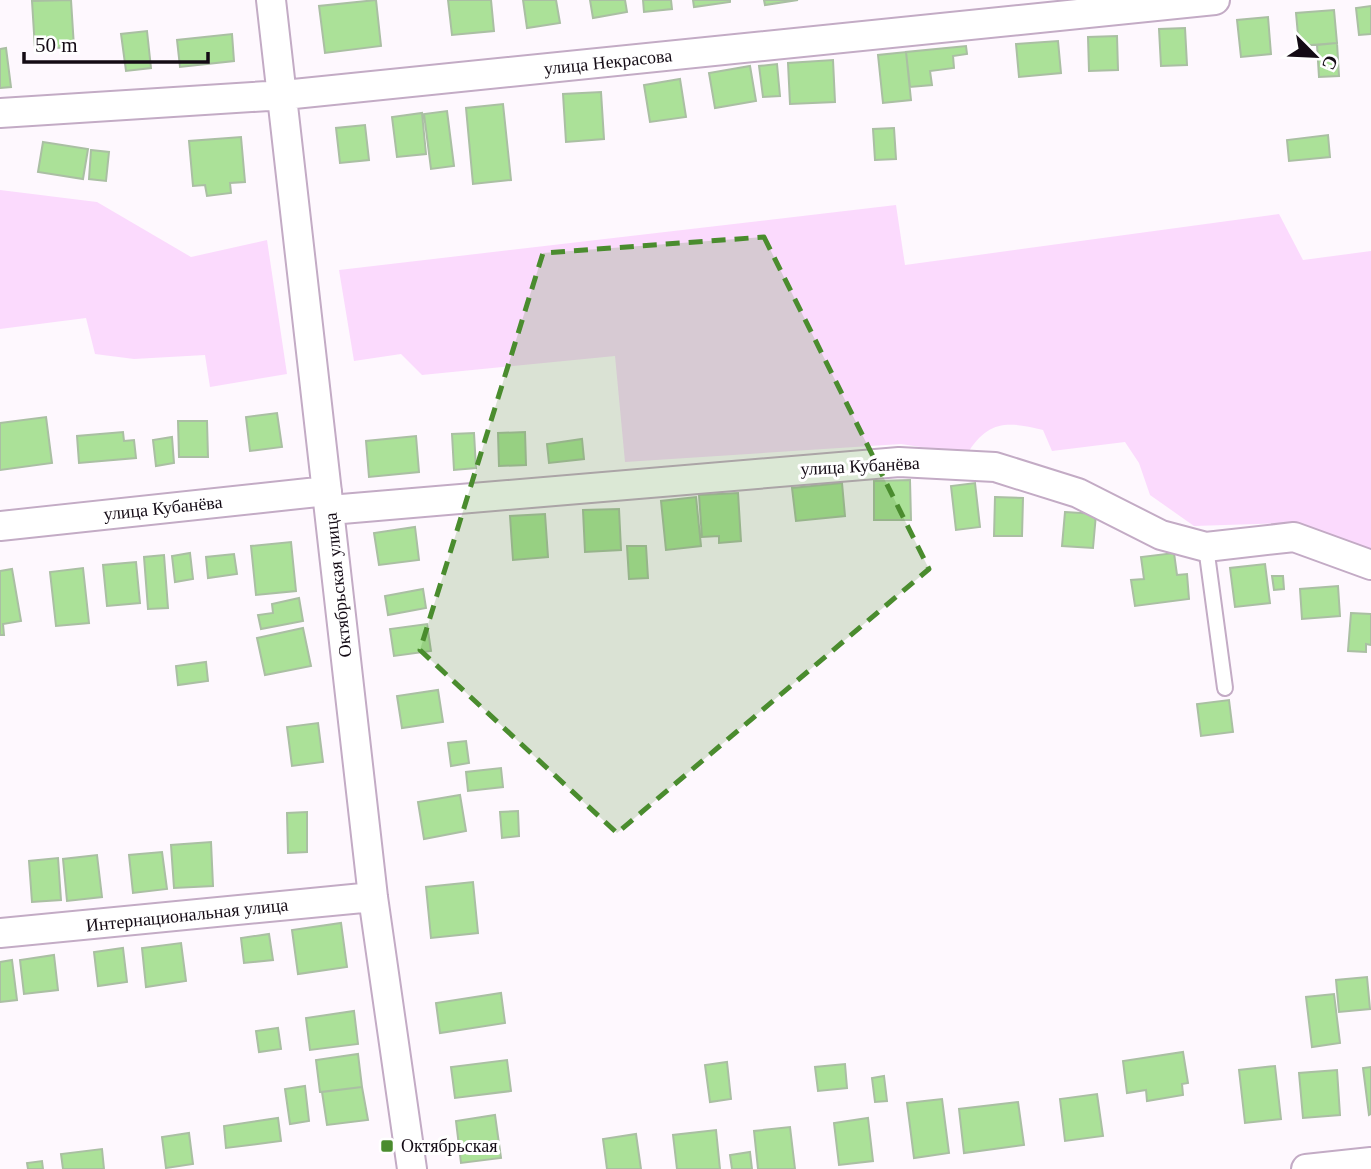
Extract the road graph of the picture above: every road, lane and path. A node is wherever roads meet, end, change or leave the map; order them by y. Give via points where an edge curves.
1 (271, 0) edge
2 (1215, 0) edge
3 (284, 95) junction
4 (0, 113) edge
5 (328, 500) junction
6 (0, 526) edge
7 (1206, 547) junction
8 (1371, 565) edge
9 (1225, 688) dead end
10 (373, 897) junction
11 (0, 933) edge
12 (1371, 1162) edge
13 (412, 1169) edge
14 (1306, 1169) edge

1 - 3 street, Октябрьская улица
2 - 3 street, улица Некрасова
3 - 4 street, улица Некрасова
3 - 5 street, Октябрьская улица
5 - 6 street, улица Кубанёва
5 - 7 street, улица Кубанёва via 899,461 995,467 1078,493 1161,535
5 - 10 street, Октябрьская улица
7 - 8 street, улица Кубанёва via 1294,537
7 - 9 lane
10 - 11 street, Интернациональная улица
10 - 13 street, Октябрьская улица
12 - 14 street

